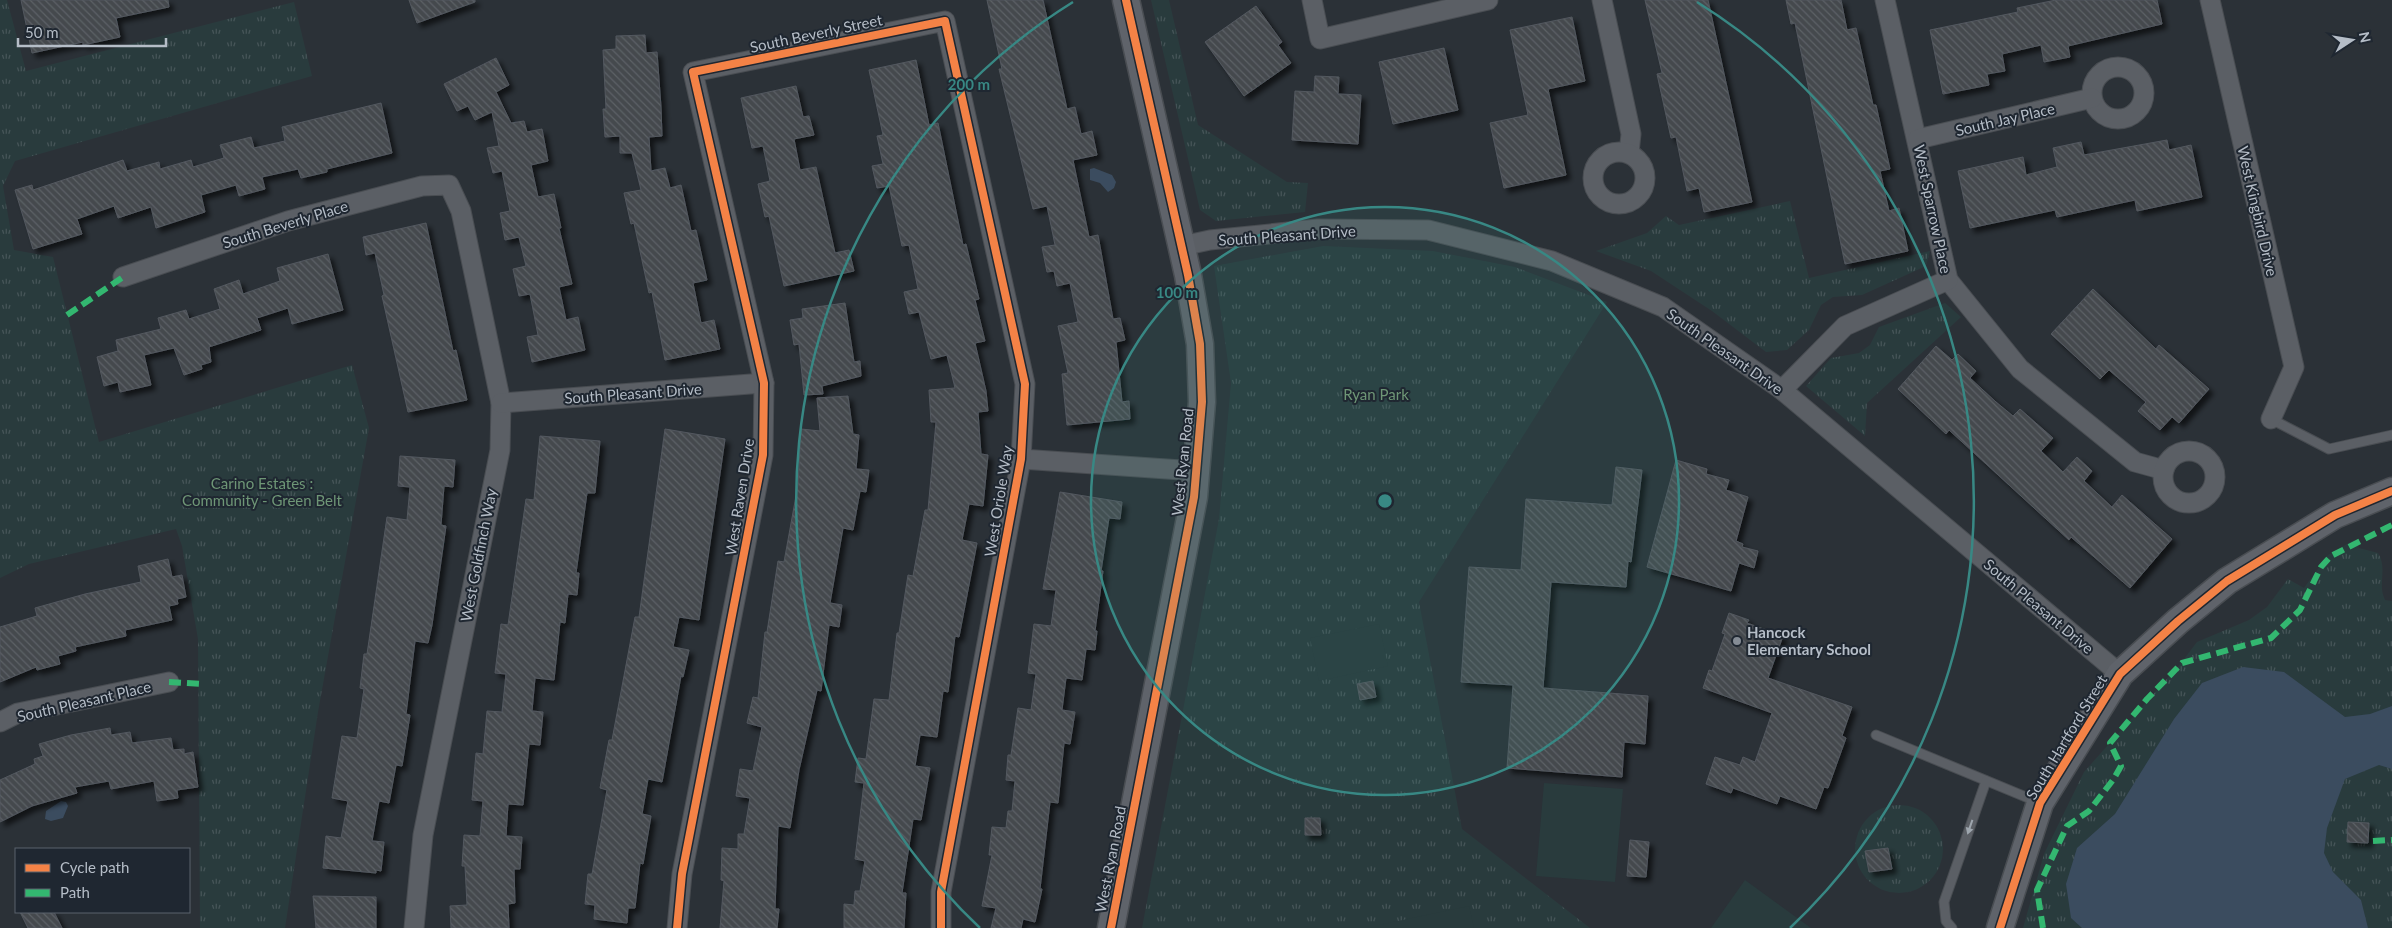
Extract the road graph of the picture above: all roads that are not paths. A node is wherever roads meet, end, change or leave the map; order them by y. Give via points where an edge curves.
1 (1126, 0) edge
2 (1312, 0) edge
3 (1488, 0) edge
4 (1602, 0) edge
5 (1885, 0) edge
6 (2210, 0) edge
7 (945, 21) joint
8 (693, 72) joint
9 (2092, 98) dead end
10 (1918, 139) junction
11 (1629, 153) dead end
12 (449, 185) joint
13 (1182, 246) junction
14 (123, 277) dead end
15 (1948, 280) junction
16 (764, 384) junction
17 (1782, 390) junction
18 (501, 403) junction
19 (2271, 419) joint
20 (2392, 435) edge
21 (1022, 459) junction
22 (2164, 470) dead end
23 (1196, 471) junction
24 (2392, 491) edge
25 (2120, 674) junction
26 (169, 682) dead end
27 (0, 722) edge
28 (1876, 735) dead end
29 (1986, 781) junction
30 (2040, 804) junction
31 (414, 928) edge
32 (677, 928) edge
33 (941, 928) edge
34 (1111, 928) edge
35 (1952, 928) edge
36 (2000, 928) edge

1 - 13 street, West Ryan Road
2 - 3 street via 1320,39
4 - 11 street via 1631,134
5 - 10 street, West Sparrow Place
6 - 19 street, West Kingbird Drive via 2294,367
7 - 8 street, South Beverly Street
7 - 21 street, West Oriole Way via 1025,384
8 - 16 street, West Raven Drive
9 - 10 street, South Jay Place
10 - 15 street, West Sparrow Place
12 - 14 street, South Beverly Place via 422,186 288,221
12 - 18 street, West Goldfinch Way via 460,211
13 - 17 street, South Pleasant Drive via 1318,229 1428,230 1552,261 1667,309
13 - 23 street, West Ryan Road via 1200,344 1202,402
15 - 17 street via 1846,326
15 - 22 street, West Sparrow Place via 2020,369 2135,462
16 - 18 street, South Pleasant Drive
16 - 32 street, West Raven Drive via 763,455 682,874
17 - 25 street, South Pleasant Drive
18 - 31 street, West Goldfinch Way via 500,450 422,836
19 - 20 lane via 2328,449
21 - 23 street
21 - 33 street, West Oriole Way via 941,892
23 - 34 street, West Ryan Road via 1194,497
24 - 25 street, South Hartford Street via 2335,515 2227,581
25 - 30 street, South Hartford Street
26 - 27 street, South Pleasant Place via 18,713
28 - 29 lane
29 - 30 lane
29 -> 35 lane via 1944,902 1946,921
30 - 36 street, South Hartford Street

